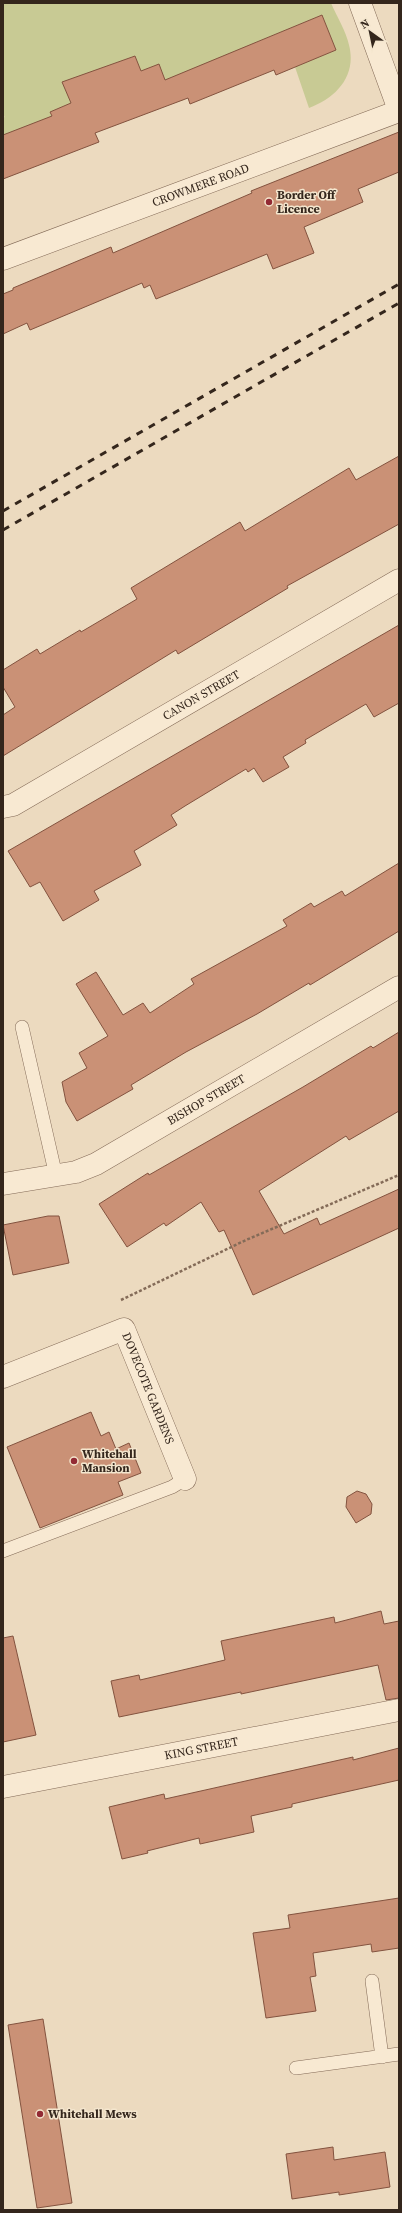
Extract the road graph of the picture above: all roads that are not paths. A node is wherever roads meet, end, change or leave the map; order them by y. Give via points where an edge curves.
1 (360, 3) edge
2 (399, 110) edge
3 (3, 259) edge
4 (399, 580) edge
5 (3, 807) edge
6 (399, 987) edge
7 (22, 1027) dead end
8 (56, 1176) junction
9 (3, 1184) edge
10 (3, 1377) edge
11 (185, 1480) joint
12 (3, 1550) edge
13 (399, 1710) edge
14 (3, 1787) edge
15 (372, 1981) dead end
16 (399, 2054) edge
17 (382, 2057) junction
18 (296, 2068) dead end

1 - 2 street
2 - 3 street, CROWMERE ROAD
4 - 5 street, CANON STREET via 13,805
6 - 8 street, BISHOP STREET via 96,1164
7 - 8 lane
8 - 9 street, BISHOP STREET
10 - 11 street, DOVECOTE GARDENS via 124,1329
11 - 12 lane
13 - 14 street, KING STREET
15 - 17 lane
16 - 17 lane
17 - 18 lane

